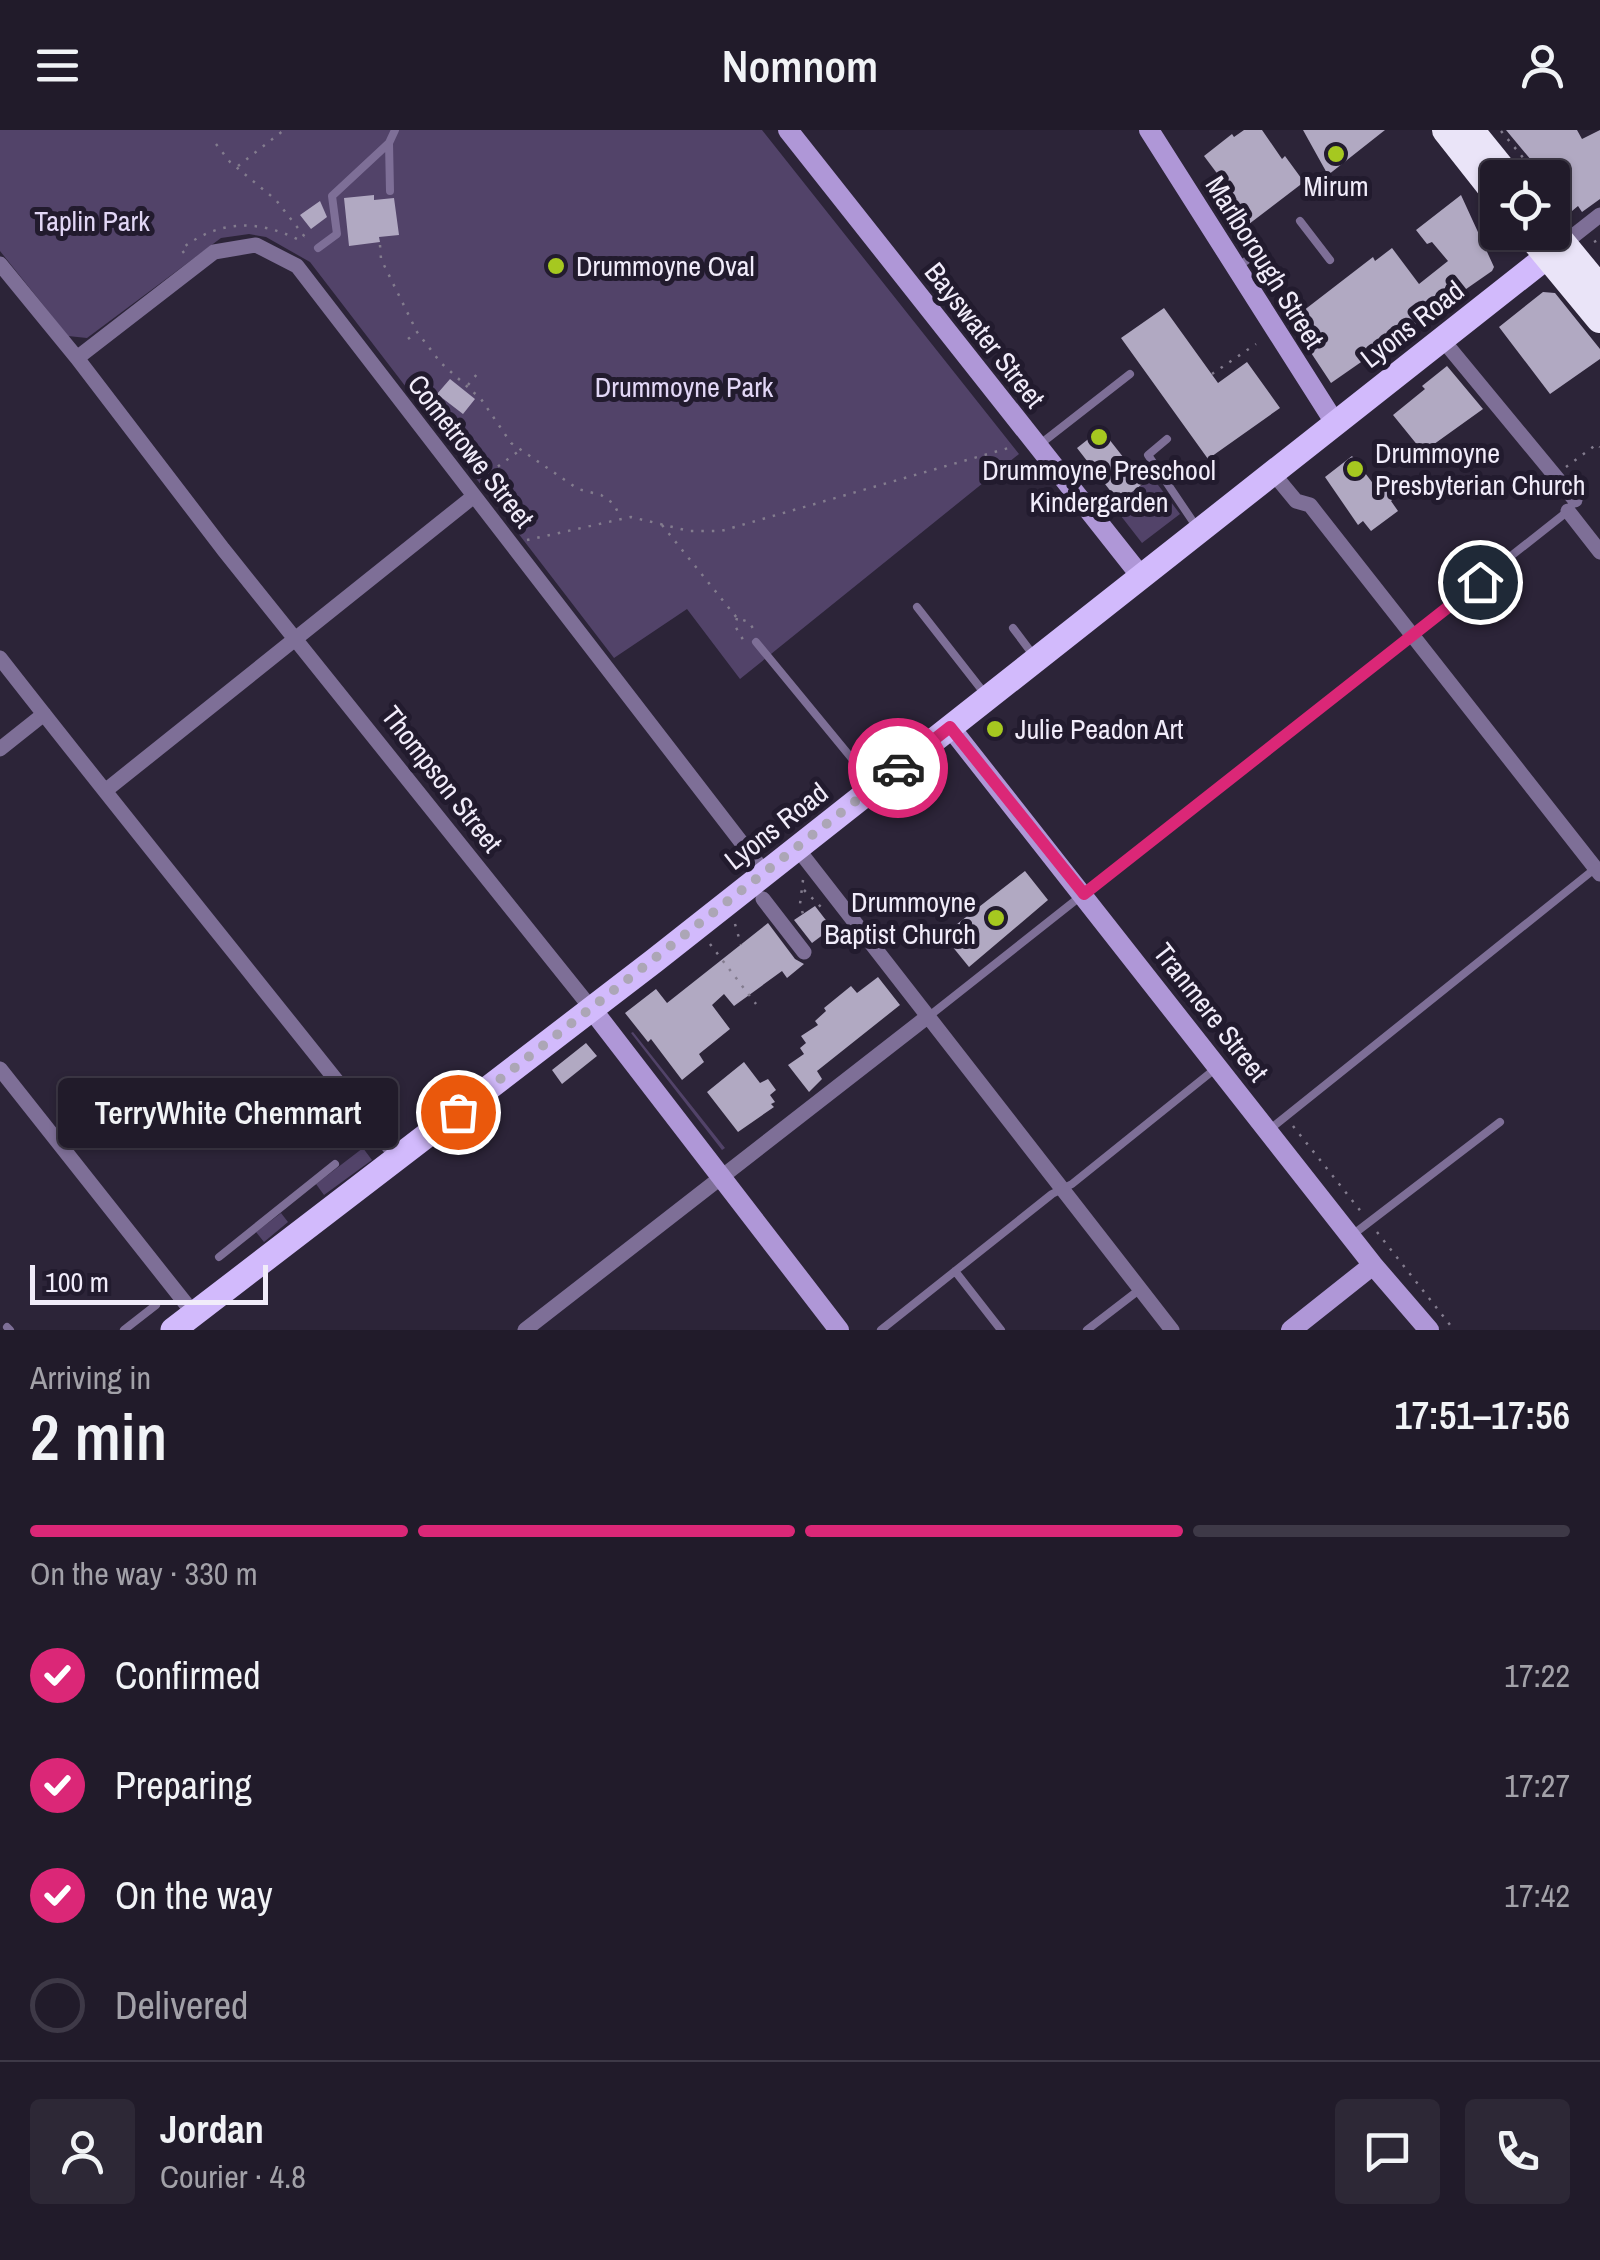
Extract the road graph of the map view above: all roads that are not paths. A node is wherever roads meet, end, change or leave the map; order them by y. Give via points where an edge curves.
1 (395, 130) edge
2 (788, 130) edge
3 (1149, 130) edge
4 (1446, 130) edge
5 (1470, 130) edge
6 (389, 143) junction
7 (1506, 160) edge
8 (1480, 173) edge
9 (390, 192) dead end
10 (1600, 215) edge
11 (1300, 221) dead end
12 (1570, 234) edge
13 (317, 250) road end
14 (1547, 250) edge
15 (1558, 250) edge
16 (1560, 250) edge
17 (1330, 260) dead end
18 (0, 264) edge
19 (1600, 290) edge
20 (1600, 319) edge
21 (1442, 339) junction
22 (77, 358) junction
23 (1130, 374) dead end
24 (1335, 422) junction
25 (1167, 440) dead end
26 (1038, 446) junction
27 (1272, 472) junction
28 (471, 492) junction
29 (1572, 506) junction
30 (1198, 529) junction
31 (1600, 552) edge
32 (1140, 575) junction
33 (917, 607) dead end
34 (1013, 628) dead end
35 (295, 638) junction
36 (1411, 638) junction
37 (756, 642) road end
38 (0, 658) edge
39 (1036, 659) junction
40 (988, 697) junction
41 (44, 714) junction
42 (950, 727) junction
43 (0, 749) edge
44 (875, 786) junction
45 (106, 791) junction
46 (797, 848) junction
47 (1598, 869) edge
48 (764, 886) junction
49 (1084, 894) junction
50 (804, 952) dead end
51 (591, 1008) junction
52 (927, 1017) junction
53 (1218, 1066) junction
54 (0, 1068) edge
55 (1500, 1122) dead end
56 (1269, 1130) junction
57 (398, 1158) junction
58 (334, 1164) dead end
59 (721, 1177) junction
60 (1062, 1189) junction
61 (1352, 1236) junction
62 (220, 1257) dead end
63 (1373, 1264) junction
64 (954, 1271) junction
65 (1140, 1290) junction
66 (156, 1305) dead end
67 (184, 1322) edge
68 (124, 1330) edge
69 (525, 1330) edge
70 (839, 1330) edge
71 (880, 1330) edge
72 (1001, 1330) edge
73 (1088, 1330) edge
74 (1172, 1330) edge
75 (1291, 1330) edge
76 (1429, 1330) edge

1 - 6 lane
2 - 26 street, Bayswater Street
3 - 24 street, Marlborough Street via 1245,262
4 - 8 highway
5 - 7 highway
6 - 9 lane
6 - 13 lane via 332,196 337,234
10 - 12 street, Lyons Road
11 - 17 lane
14 - 21 main road, Lyons Road
15 - 20 highway
16 - 19 highway
18 - 22 street, Thompson Street
21 - 24 main road, Lyons Road
21 - 29 street
22 - 28 street, Cometrowe Street via 214,252 256,245 297,266
22 - 35 street, Thompson Street
23 - 26 lane
24 - 27 main road, Lyons Road
25 - 30 lane via 1148,455
26 - 32 street, Bayswater Street
27 - 30 main road, Lyons Road
27 - 36 street via 1296,502 1310,505
28 - 35 street
28 - 48 street, Cometrowe Street
29 - 31 street
29 - 36 lane
30 - 32 main road, Lyons Road
32 - 39 main road, Lyons Road
33 - 40 lane
34 - 39 lane
35 - 45 street
35 - 51 street, Thompson Street
36 - 47 street
36 - 49 lane
37 - 44 lane
38 - 41 street
39 - 40 main road, Lyons Road
40 - 42 main road, Lyons Road
41 - 43 street
41 - 45 street
42 - 44 main road, Lyons Road
42 - 49 street, Tranmere Street
44 - 46 main road, Lyons Road
45 - 57 street
46 - 48 main road, Lyons Road
46 - 52 street
47 - 56 lane
48 - 50 street, Cometrowe Street
48 - 51 main road, Lyons Road
49 - 52 lane
49 - 53 street, Tranmere Street
51 - 57 main road, Lyons Road
51 - 59 street, Thompson Street
52 - 59 street
52 - 60 street
53 - 56 street, Tranmere Street
53 - 60 lane
54 - 67 street
55 - 61 lane
56 - 61 street, Tranmere Street
57 - 67 main road, Lyons Road
58 - 62 lane
59 - 69 street
59 - 70 street, Thompson Street
60 - 64 lane
60 - 65 street
61 - 63 street, Tranmere Street
63 - 75 street
63 - 76 street, Tranmere Street
64 - 71 lane
64 - 72 lane
65 - 73 lane
65 - 74 street
66 - 68 lane

